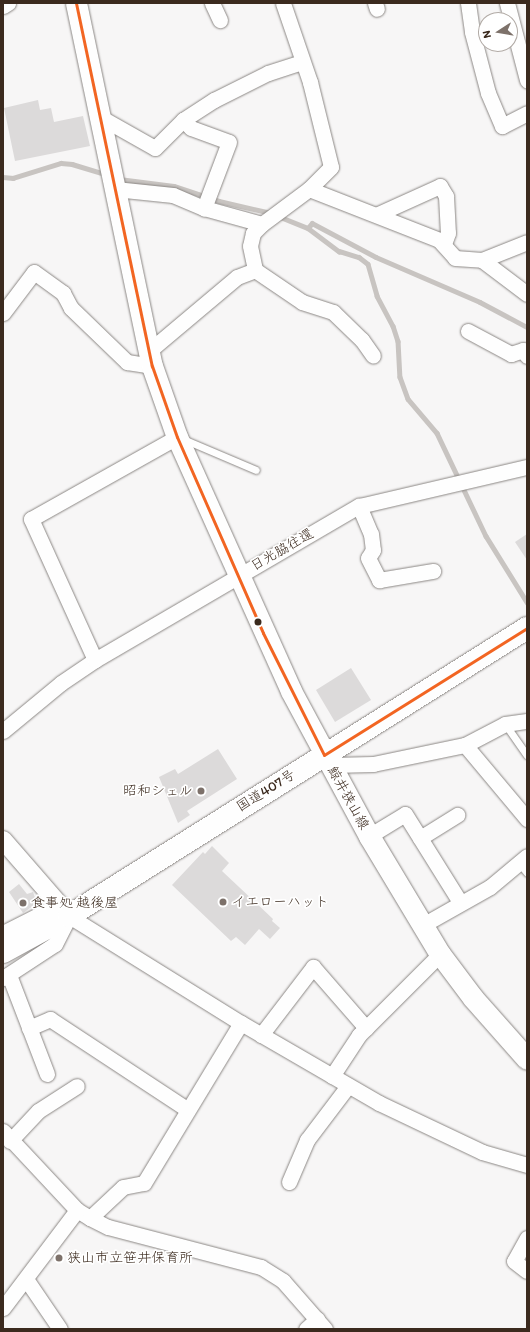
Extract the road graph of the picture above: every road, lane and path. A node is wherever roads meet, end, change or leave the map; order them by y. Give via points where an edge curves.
1 (8, 3) edge
2 (76, 3) edge
3 (212, 3) edge
4 (283, 3) edge
5 (468, 3) edge
6 (507, 3) edge
7 (3, 6) edge
8 (220, 20) dead end
9 (302, 62) junction
10 (526, 72) edge
11 (527, 113) edge
12 (100, 117) junction
13 (183, 120) junction
14 (114, 182) junction
15 (309, 189) junction
16 (205, 207) junction
17 (378, 214) junction
18 (266, 222) junction
19 (527, 242) edge
20 (444, 244) junction
21 (482, 260) junction
22 (255, 270) junction
23 (527, 294) edge
24 (3, 313) edge
25 (468, 331) dead end
26 (373, 356) dead end
27 (527, 356) edge
28 (150, 359) junction
29 (177, 437) junction
30 (527, 467) edge
31 (256, 470) dead end
32 (359, 506) junction
33 (433, 571) dead end
34 (239, 575) junction
35 (527, 628) edge
36 (95, 660) junction
37 (527, 721) edge
38 (505, 724) junction
39 (3, 731) edge
40 (465, 745) junction
41 (527, 755) edge
42 (327, 760) junction
43 (457, 815) dead end
44 (527, 819) edge
45 (369, 836) junction
46 (420, 838) junction
47 (3, 840) edge
48 (525, 864) edge
49 (460, 902) junction
50 (63, 911) junction
51 (421, 926) junction
52 (3, 933) edge
53 (3, 952) edge
54 (440, 954) junction
55 (6, 976) edge
56 (241, 1023) junction
57 (29, 1028) junction
58 (366, 1028) junction
59 (261, 1035) junction
60 (527, 1059) edge
61 (47, 1074) dead end
62 (332, 1076) junction
63 (77, 1086) dead end
64 (348, 1086) junction
65 (188, 1110) junction
66 (7, 1136) edge
67 (527, 1165) edge
68 (289, 1182) dead end
69 (77, 1210) junction
70 (90, 1218) junction
71 (527, 1238) edge
72 (527, 1271) edge
73 (26, 1279) junction
74 (3, 1308) edge
75 (321, 1324) edge
76 (60, 1329) edge
77 (306, 1329) edge

1 - 7 street
2 - 12 main road, 鯨井狭山線
3 - 8 street
4 - 9 street
5 - 11 street via 472,32 488,93 502,126
6 - 10 street
9 - 13 street via 268,73 214,100
9 - 15 street via 331,167
12 - 13 street via 155,148
12 - 14 main road, 鯨井狭山線
13 - 16 street via 192,128 228,142
14 - 16 street via 174,195
14 - 28 main road, 鯨井狭山線
15 - 17 street
15 - 18 street
16 - 18 street
17 - 20 street
17 - 20 street via 440,186 446,196 448,233
18 - 22 street via 253,232 250,246
19 - 21 street
20 - 21 street via 455,258
21 - 23 street
22 - 26 street via 302,302 333,312 362,340
22 - 28 street via 237,277
24 - 28 street via 34,272 63,293 71,308 127,362
25 - 27 street via 511,354 523,350
28 - 29 main road, 鯨井狭山線
29 - 31 lane
29 - 34 main road, 鯨井狭山線
29 - 36 street via 31,519
30 - 32 street, 日光脇往還 via 452,482
32 - 33 street via 371,534 373,550 368,558 379,580
32 - 34 street, 日光脇往還
34 - 36 street, 日光脇往還
34 - 42 main road, 鯨井狭山線 via 272,652
35 - 42 highway, 国道407号
36 - 39 street, 日光脇往還 via 61,683
37 - 38 street
38 - 40 street
38 - 41 lane
40 - 42 street via 374,764
40 - 44 street
42 - 45 main road, 鯨井狭山線
42 - 50 highway, 国道407号
43 - 46 street
45 - 46 street via 405,814
45 - 51 main road, 鯨井狭山線
46 - 49 street
47 - 50 street
48 - 49 street via 490,887
49 - 51 street
50 - 52 street
50 - 53 highway, 国道407号
50 - 55 street via 55,944
50 - 56 street
51 - 54 main road, 鯨井狭山線
54 - 58 street
54 - 60 main road, 鯨井狭山線 via 473,998
55 - 57 street
56 - 59 street
56 - 65 street
57 - 61 street
57 - 65 street via 50,1019
58 - 59 street via 313,966
58 - 62 street
59 - 62 street
62 - 64 street
63 - 66 street via 38,1111
64 - 67 street via 482,1152
64 - 68 street via 307,1140
65 - 70 street via 144,1184 123,1187
66 - 69 street
69 - 70 street
69 - 73 street
70 - 75 street via 108,1227 260,1267 284,1281
71 - 72 street via 514,1261
73 - 74 street
73 - 76 street
75 - 77 street

